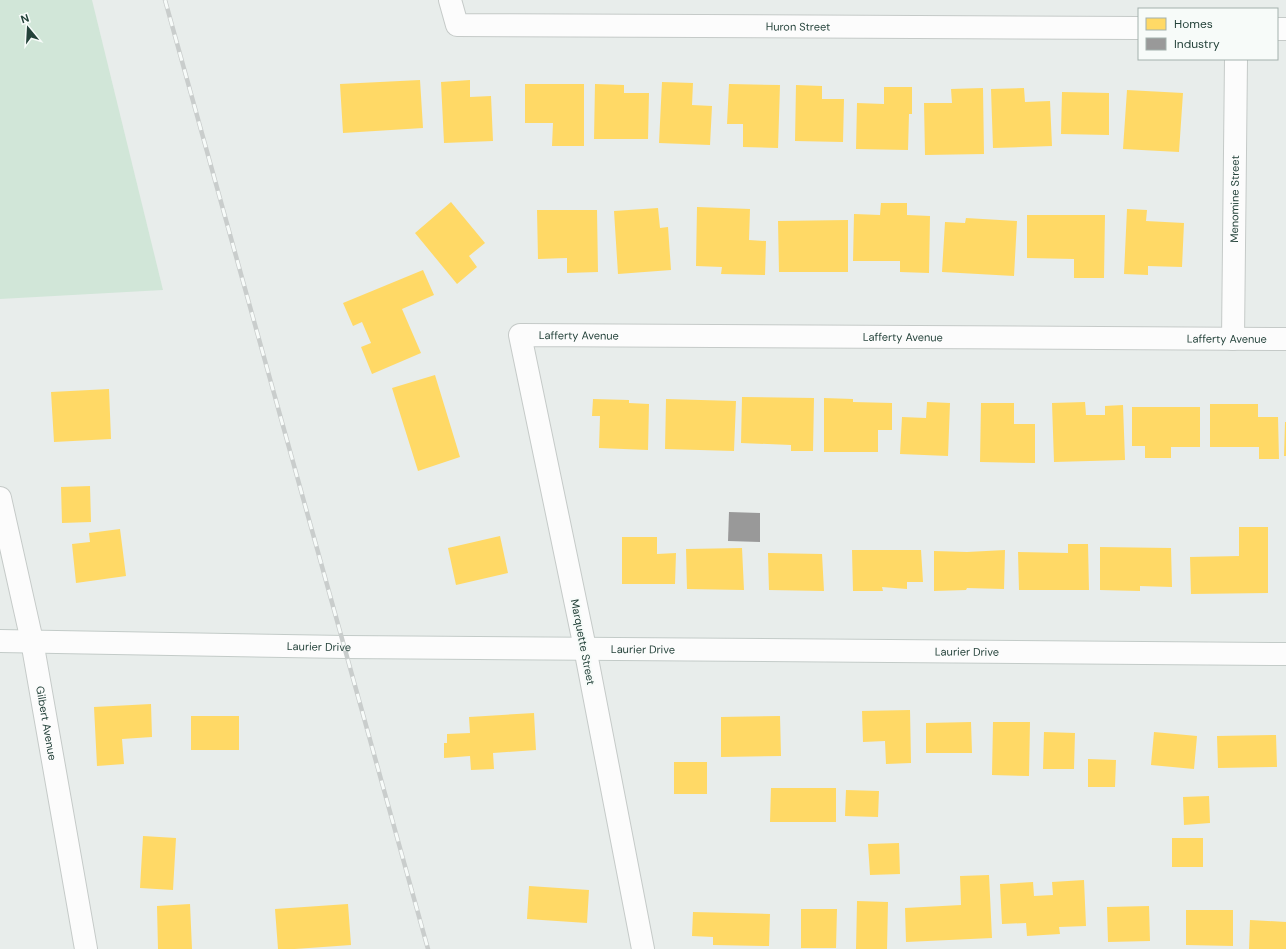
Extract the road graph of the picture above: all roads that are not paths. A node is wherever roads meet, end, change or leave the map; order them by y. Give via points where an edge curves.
1 (450, 0) edge
2 (1138, 28) edge
3 (1236, 60) edge
4 (520, 335) joint
5 (1233, 339) junction
6 (1286, 339) edge
7 (0, 498) edge
8 (0, 641) edge
9 (32, 641) junction
10 (585, 648) junction
11 (1286, 654) edge
12 (86, 949) edge
13 (642, 949) edge

1 - 2 street, Huron Street via 456,25
3 - 5 street, Menomine Street
4 - 5 street, Lafferty Avenue
4 - 10 street, Marquette Street
5 - 6 street, Lafferty Avenue
7 - 9 street, Gilbert Avenue
8 - 9 street, Laurier Drive
9 - 10 street, Laurier Drive via 345,647
9 - 12 street, Gilbert Avenue
10 - 11 street, Laurier Drive
10 - 13 street, Marquette Street

